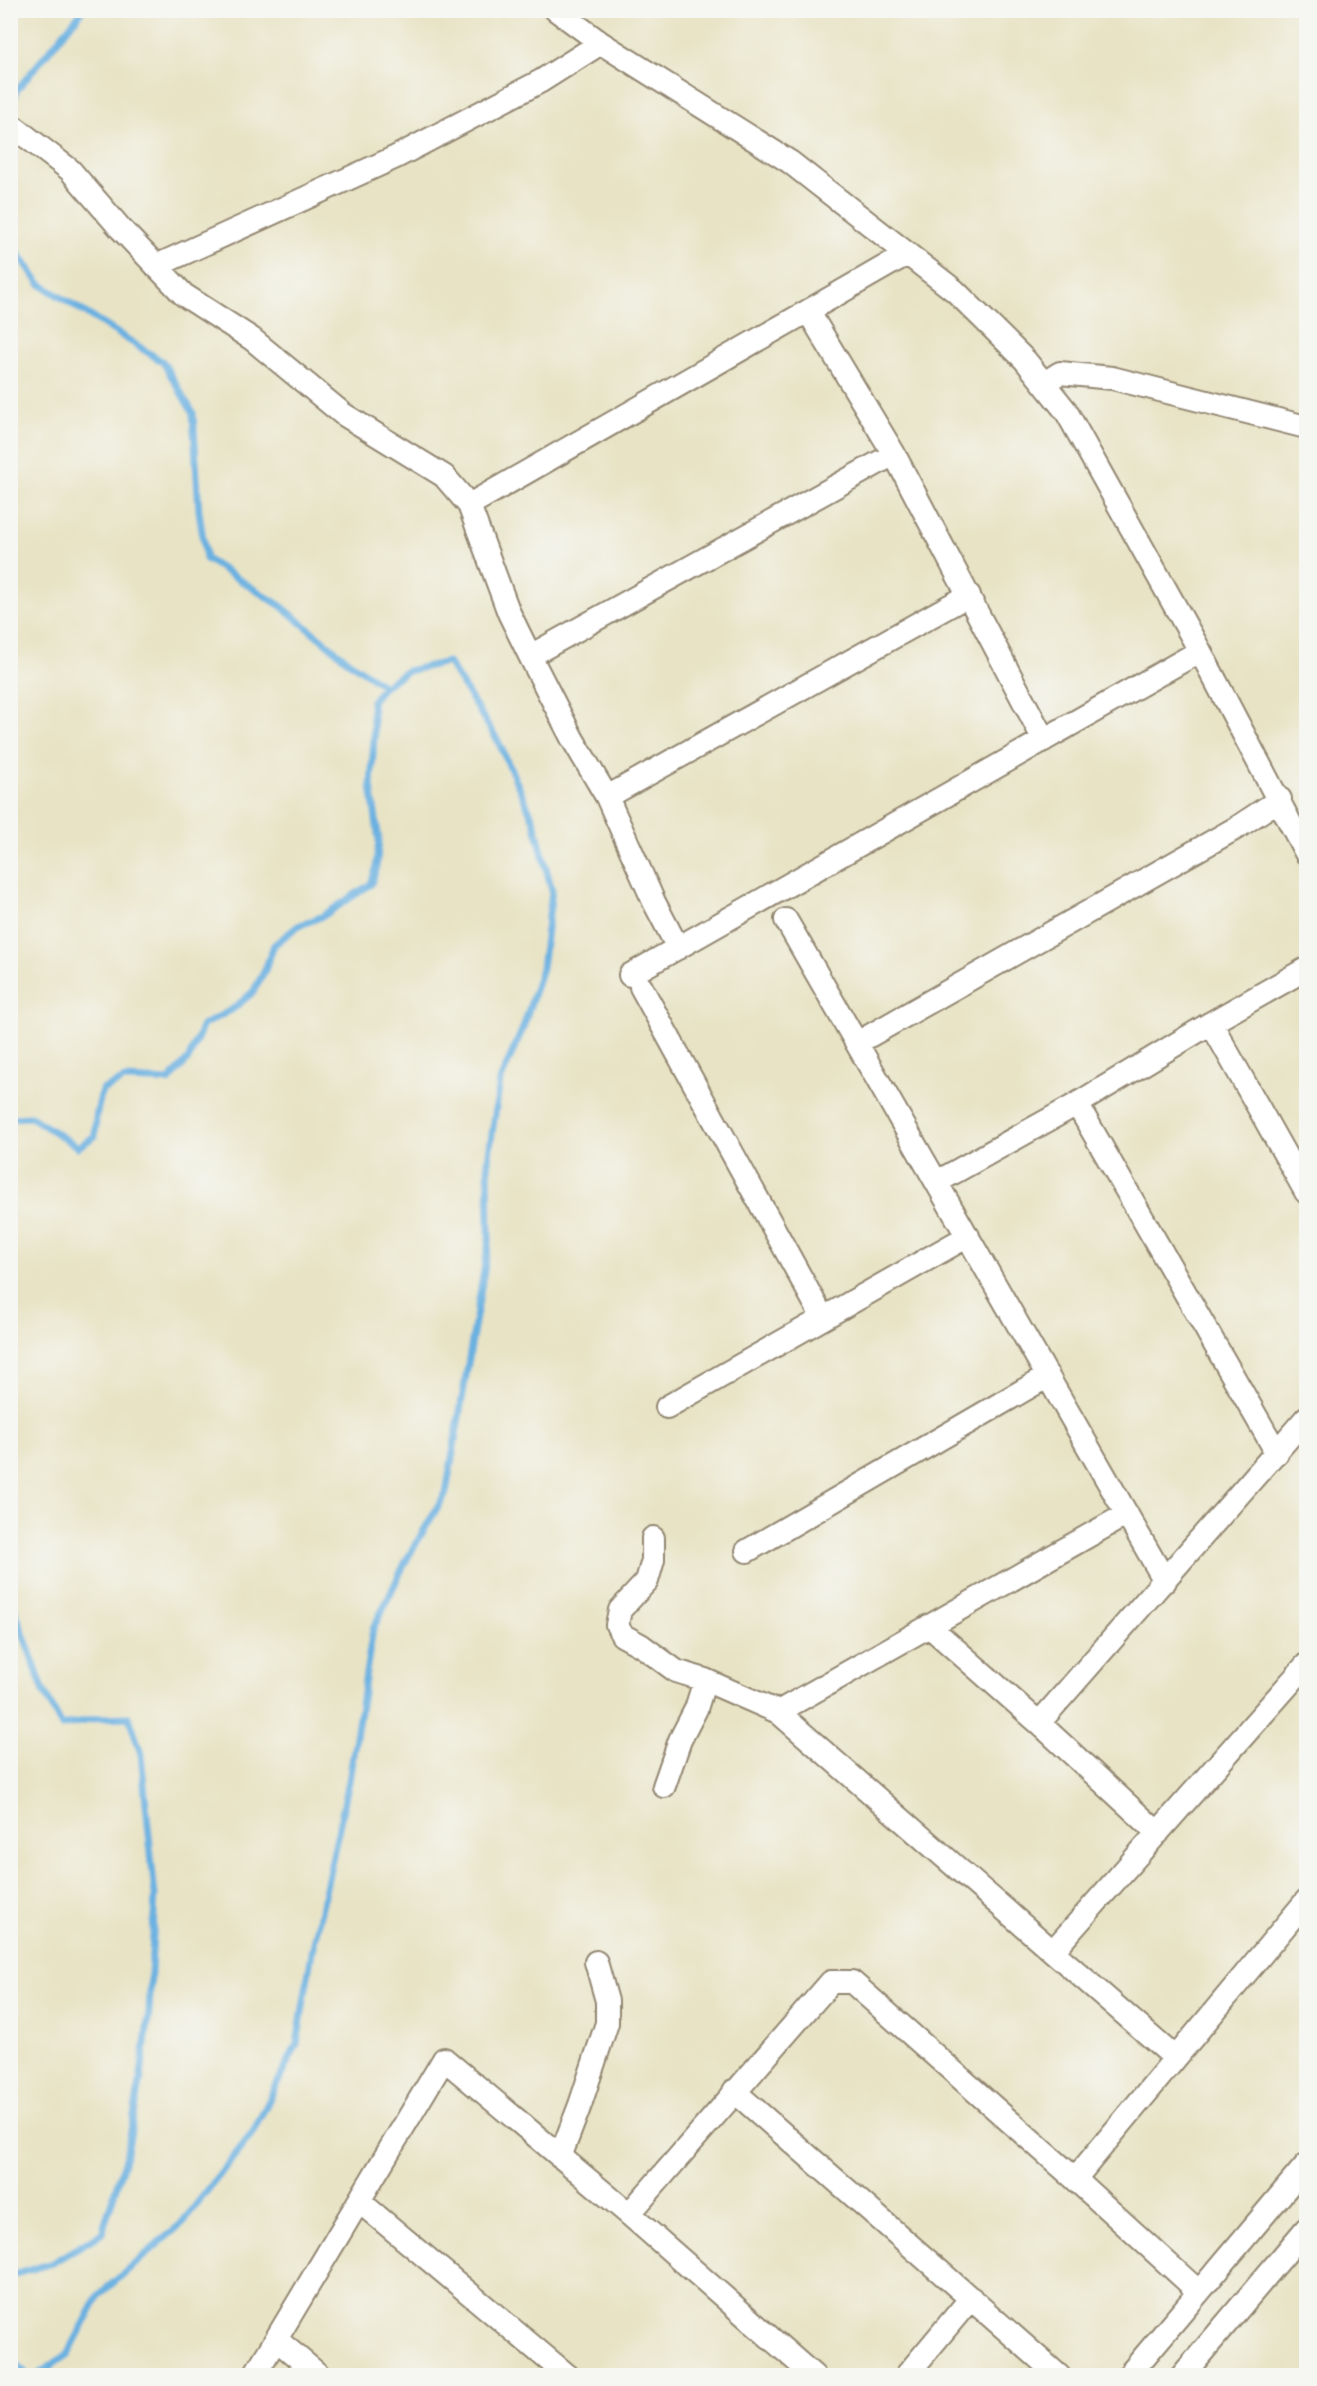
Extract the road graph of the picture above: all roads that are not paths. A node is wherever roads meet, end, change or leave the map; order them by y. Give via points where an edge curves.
1 (556, 10) edge
2 (601, 43) junction
3 (17, 129) edge
4 (907, 254) junction
5 (156, 266) junction
6 (808, 311) junction
7 (1044, 383) junction
8 (1306, 427) edge
9 (894, 454) junction
10 (469, 505) junction
11 (969, 596) junction
12 (1200, 651) junction
13 (530, 656) junction
14 (1044, 740) junction
15 (607, 797) junction
16 (1280, 800) junction
17 (1298, 817) edge
18 (1306, 853) edge
19 (786, 920) dead end
20 (678, 948) junction
21 (1306, 969) edge
22 (1211, 1023) junction
23 (858, 1043) junction
24 (1077, 1104) junction
25 (937, 1182) junction
26 (1306, 1192) edge
27 (968, 1236) junction
28 (823, 1318) junction
29 (1048, 1376) junction
30 (667, 1407) dead end
31 (1306, 1418) edge
32 (1277, 1453) junction
33 (1127, 1514) junction
34 (653, 1538) dead end
35 (747, 1551) dead end
36 (1165, 1581) junction
37 (929, 1626) junction
38 (1306, 1665) edge
39 (705, 1680) junction
40 (777, 1712) junction
41 (1039, 1723) junction
42 (664, 1786) dead end
43 (1158, 1833) junction
44 (1306, 1901) edge
45 (1053, 1951) junction
46 (597, 1962) dead end
47 (1174, 2057) junction
48 (734, 2091) junction
49 (560, 2157) junction
50 (1306, 2165) edge
51 (1075, 2179) junction
52 (360, 2202) junction
53 (629, 2214) junction
54 (1306, 2229) edge
55 (1199, 2292) junction
56 (971, 2298) junction
57 (277, 2340) junction
58 (254, 2376) edge
59 (320, 2376) edge
60 (568, 2376) edge
61 (814, 2376) edge
62 (906, 2376) edge
63 (1059, 2376) edge
64 (1128, 2376) edge
65 (1182, 2376) edge

1 - 2 street
2 - 4 street via 790,162
2 - 5 street via 541,81 396,157
3 - 5 street via 70,170
4 - 6 street
4 - 7 street via 955,291
5 - 10 street via 184,295 252,339 343,414 444,476
6 - 9 street
6 - 10 street
7 - 8 street via 1060,373 1112,378
7 - 12 street via 1066,411
9 - 11 street
9 - 13 street
10 - 13 street via 509,613
11 - 14 street
11 - 15 street
12 - 14 street
12 - 16 street
13 - 15 street
14 - 20 street
15 - 20 street
16 - 17 street
16 - 23 street
17 - 18 street
19 - 23 street
20 - 28 street via 636,981
21 - 22 street
22 - 24 street
22 - 26 street
23 - 25 street
24 - 25 street
24 - 32 street
25 - 27 street
27 - 28 street
27 - 29 street
28 - 30 street
29 - 33 street
29 - 35 street
31 - 32 street
32 - 36 street
33 - 36 street
33 - 37 street
34 - 39 street via 653,1560 647,1581 620,1610 617,1625 622,1635 676,1671
36 - 41 street
37 - 40 street
37 - 41 street
38 - 43 street
39 - 40 street
39 - 42 street
40 - 45 street
41 - 43 street
43 - 45 street
44 - 47 street
45 - 47 street
46 - 49 street via 607,2001 607,2023
47 - 51 street
48 - 51 street via 831,1982 852,1982
48 - 53 street
48 - 56 street
49 - 52 street via 444,2059
49 - 53 street
50 - 55 street
51 - 55 street
52 - 57 street
52 - 60 street
53 - 61 street
54 - 65 street
55 - 64 street
56 - 62 street
56 - 63 street
57 - 58 street
57 - 59 street

